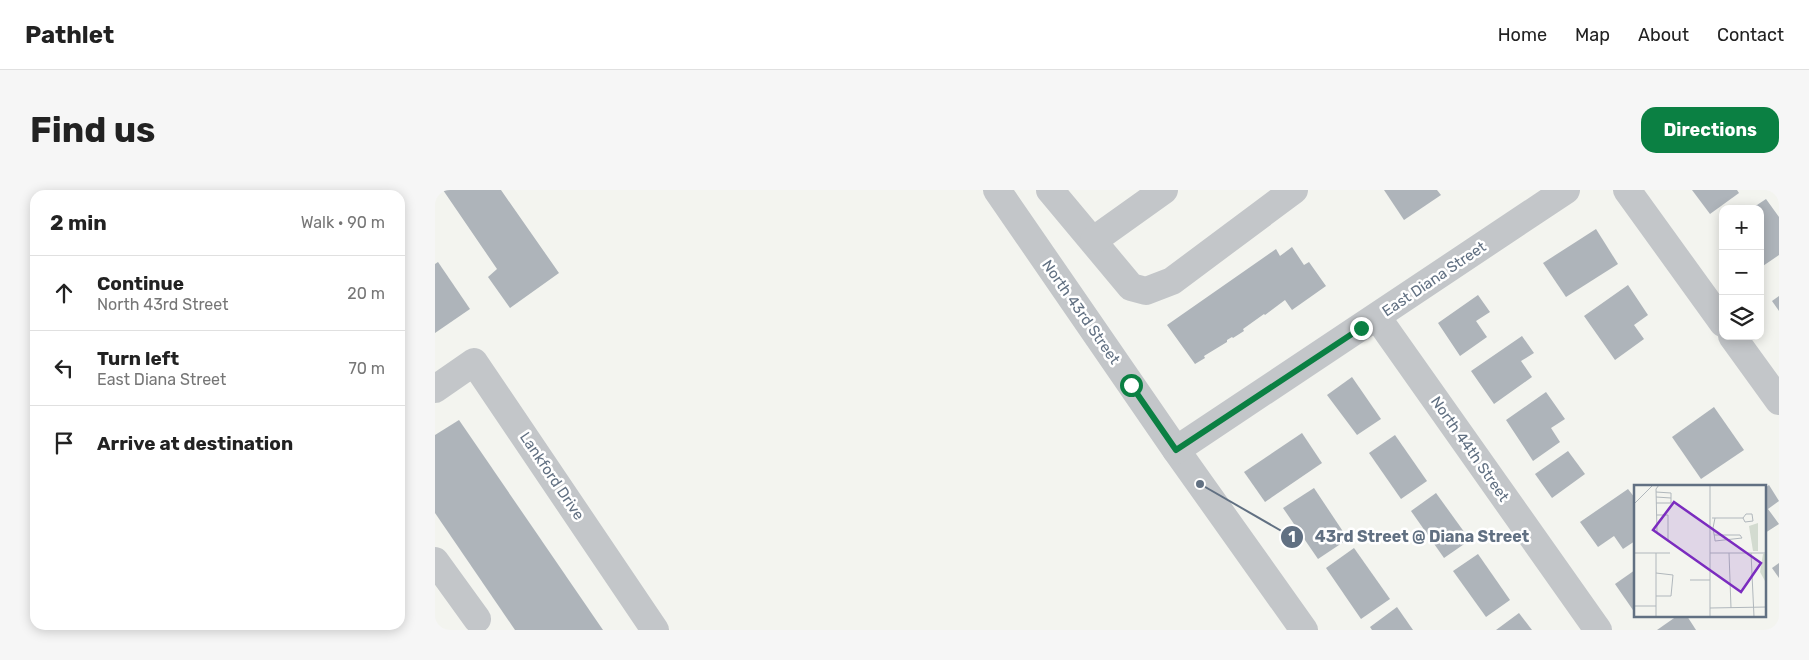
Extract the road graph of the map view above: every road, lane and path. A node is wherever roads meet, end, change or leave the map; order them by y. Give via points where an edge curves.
1 (997, 190) edge
2 (1051, 190) edge
3 (1164, 190) edge
4 (1295, 190) edge
5 (1566, 190) edge
6 (1627, 190) edge
7 (1093, 240) junction
8 (1377, 317) junction
9 (1719, 317) edge
10 (1736, 340) edge
11 (435, 389) edge
12 (1779, 401) edge
13 (1176, 450) junction
14 (435, 560) edge
15 (477, 619) dead end
16 (655, 630) edge
17 (1303, 630) edge
18 (1598, 630) edge

1 - 13 street, North 43rd Street
2 - 7 street
3 - 7 street
4 - 7 street via 1172,281 1146,291 1131,287
5 - 8 street, East Diana Street
6 - 9 street
8 - 13 street, East Diana Street
8 - 18 street, North 44th Street
10 - 12 street
11 - 16 street, Lankford Drive via 475,362
13 - 17 street, North 43rd Street
14 - 15 street

